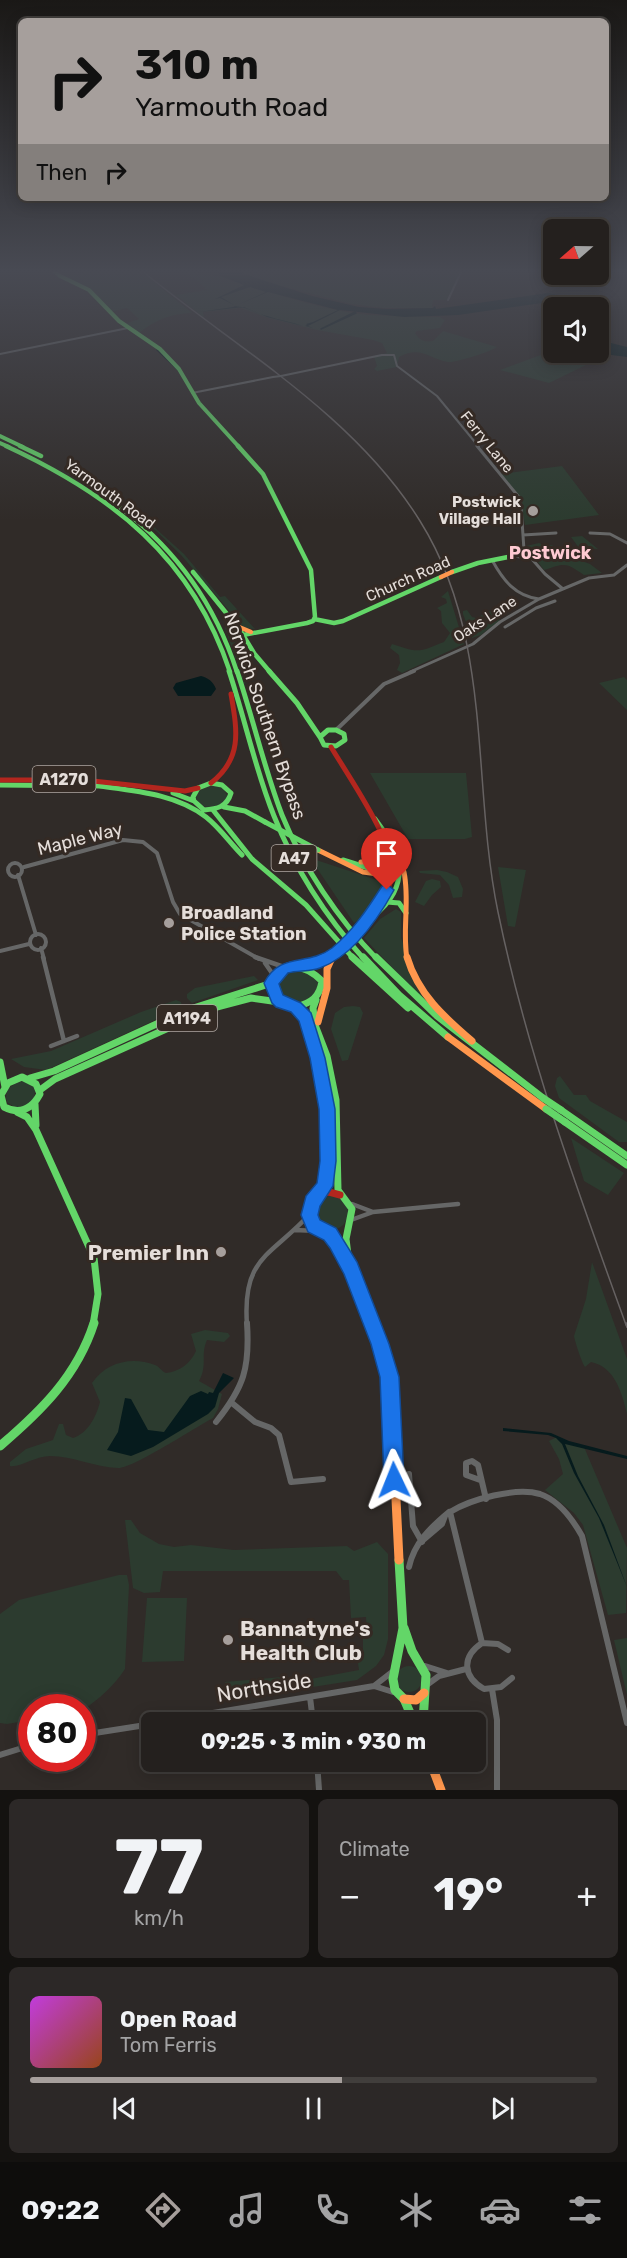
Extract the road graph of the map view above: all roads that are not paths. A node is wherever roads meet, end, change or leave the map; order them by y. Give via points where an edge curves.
1 (164, 354) edge
2 (192, 393) junction
3 (0, 436) edge
4 (0, 443) edge
5 (556, 533) dead end
6 (590, 533) dead end
7 (523, 535) junction
8 (627, 543) edge
9 (167, 547) junction
10 (524, 549) junction
11 (513, 556) junction
12 (530, 558) junction
13 (492, 560) junction
14 (627, 565) edge
15 (563, 589) junction
16 (529, 598) junction
17 (539, 599) junction
18 (555, 601) dead end
19 (532, 603) junction
20 (512, 615) junction
21 (314, 619) junction
22 (518, 619) junction
23 (233, 621) junction
24 (505, 627) dead end
25 (253, 632) junction
26 (245, 637) junction
27 (222, 650) junction
28 (301, 709) junction
29 (328, 730) junction
30 (336, 730) junction
31 (320, 737) junction
32 (342, 744) junction
33 (331, 747) junction
34 (341, 763) junction
35 (0, 780) edge
36 (211, 783) junction
37 (0, 786) edge
38 (99, 786) junction
39 (198, 788) junction
40 (231, 796) junction
41 (194, 801) junction
42 (224, 807) junction
43 (365, 808) junction
44 (213, 810) junction
45 (245, 811) junction
46 (389, 837) junction
47 (389, 852) junction
48 (329, 855) junction
49 (352, 862) junction
50 (24, 867) junction
51 (18, 875) junction
52 (396, 875) junction
53 (384, 877) junction
54 (390, 883) junction
55 (407, 886) junction
56 (292, 893) junction
57 (390, 901) junction
58 (373, 912) junction
59 (406, 914) junction
60 (368, 919) junction
61 (36, 935) junction
62 (29, 945) junction
63 (41, 948) junction
64 (0, 951) edge
65 (336, 952) junction
66 (331, 960) junction
67 (264, 962) junction
68 (303, 966) junction
69 (288, 967) junction
70 (320, 977) junction
71 (273, 980) junction
72 (316, 1000) junction
73 (282, 1003) junction
74 (296, 1007) junction
75 (434, 1027) junction
76 (77, 1036) dead end
77 (64, 1041) junction
78 (51, 1046) dead end
79 (327, 1056) junction
80 (2, 1065) edge
81 (22, 1077) junction
82 (30, 1078) junction
83 (522, 1083) junction
84 (4, 1087) junction
85 (40, 1090) junction
86 (1, 1096) edge
87 (35, 1104) junction
88 (9, 1110) junction
89 (0, 1111) edge
90 (17, 1112) junction
91 (36, 1130) junction
92 (598, 1141) junction
93 (627, 1156) edge
94 (627, 1165) edge
95 (319, 1195) junction
96 (340, 1195) junction
97 (349, 1203) junction
98 (458, 1204) dead end
99 (373, 1212) junction
100 (309, 1215) junction
101 (351, 1220) junction
102 (348, 1227) junction
103 (293, 1230) junction
104 (321, 1231) junction
105 (330, 1234) junction
106 (350, 1269) junction
107 (232, 1403) junction
108 (216, 1422) dead end
109 (0, 1446) edge
110 (409, 1473) dead end
111 (323, 1479) dead end
112 (480, 1480) dead end
113 (486, 1499) junction
114 (447, 1514) junction
115 (422, 1542) junction
116 (409, 1567) dead end
117 (403, 1628) junction
118 (482, 1643) junction
119 (508, 1650) dead end
120 (419, 1662) junction
121 (395, 1667) junction
122 (466, 1669) junction
123 (447, 1673) junction
124 (512, 1678) dead end
125 (374, 1686) junction
126 (426, 1688) junction
127 (492, 1689) junction
128 (310, 1697) junction
129 (401, 1697) junction
130 (219, 1712) edge
131 (312, 1712) edge
132 (409, 1712) edge
133 (424, 1712) edge
134 (627, 1723) edge
135 (141, 1726) edge
136 (96, 1733) edge
137 (18, 1749) edge
138 (0, 1755) edge
139 (318, 1772) edge
140 (434, 1772) edge
141 (319, 1790) edge
142 (441, 1790) edge
143 (497, 1790) edge

1 - 2 main road via 179,369
2 - 7 street, Ferry Lane, bridge via 394,355 399,368 437,396 518,496
2 - 21 main road via 268,480 311,570
3 - 9 main road, Yarmouth Road / A47 via 90,486 129,513
4 - 27 main road, Yarmouth Road / A47 via 76,481 146,533 193,589
5 - 7 street
6 - 8 street via 601,531
7 - 10 street, Ferry Lane
9 - 23 main road, A47
9 - 83 main road, Norwich Southern Bypass / A47 via 212,611 285,823 327,897 358,939 403,987
10 - 11 street
10 - 12 street
11 - 12 street
11 - 13 main road, Church Road
12 - 15 street
13 - 16 street via 506,583
13 - 21 main road, Church Road, bridge via 452,572 343,621
14 - 15 street, Oaks Lane via 614,575 590,578
15 - 17 street, Oaks Lane
16 - 17 street
16 - 19 street
17 - 19 street, Oaks Lane
18 - 22 street
19 - 20 street, Oaks Lane
20 - 22 street
20 - 30 street, Oaks Lane via 473,644 380,687
21 - 25 main road
22 - 24 street
23 - 25 main road, A47 via 243,630
23 - 26 main road, A47
25 - 26 main road
26 - 28 main road via 241,639
27 - 36 main road, A47 via 236,720 236,743 228,771
27 - 75 main road, Norwich Southern Bypass / A47 via 271,807 298,868 356,950
28 - 29 main road
28 - 31 main road
29 - 30 main road
29 - 31 main road
30 - 32 main road via 345,737
31 - 33 main road via 321,742
32 - 33 main road
32 - 34 main road
33 - 34 main road
34 - 43 main road
35 - 39 main road, A1270 via 84,780 185,791
36 - 39 main road
36 - 40 main road via 226,787
37 - 38 main road, A1270
38 - 41 main road, A1270 via 176,794
38 - 56 main road, A47 via 165,796 205,816 255,867
39 - 41 main road
40 - 42 main road
40 - 45 main road
41 - 44 main road via 201,808
42 - 44 main road
42 - 45 main road
43 - 46 main road
43 - 47 main road
44 - 56 main road, A47 via 252,859
45 - 48 main road, bridge
46 - 52 main road via 400,862
46 - 55 main road via 407,870
47 - 49 main road via 382,861
47 - 52 main road
48 - 49 main road
48 - 53 main road via 347,866
49 - 52 main road
50 - 51 street
50 - 51 street via 16,864 8,869 10,875
50 - 67 street, Maple Way via 123,840 143,842 157,853 180,914
51 - 61 street, Maple Way
52 - 53 main road
52 - 54 main road
52 - 55 main road
52 - 57 main road
53 - 54 main road
54 - 58 main road
55 - 59 main road
56 - 75 main road, A47 via 366,971
57 - 58 main road
57 - 59 main road via 402,905
57 - 60 main road
58 - 60 main road
59 - 83 main road, A47 via 406,957 419,987 453,1025
60 - 65 main road, bridge
61 - 62 street
61 - 63 street via 47,940
62 - 63 street
62 - 64 street
63 - 77 street
65 - 66 main road
65 - 68 main road via 321,962
66 - 70 main road
66 - 79 main road via 318,1014
67 - 69 street, Maple Way
67 - 71 street, Maple Way
68 - 69 main road
68 - 70 main road
69 - 71 main road
70 - 72 main road via 321,990
71 - 73 main road via 274,994
71 - 82 main road, A1194 via 263,989 207,1002 54,1071
72 - 74 main road via 308,1006
72 - 79 main road via 314,1020
73 - 74 main road
73 - 85 main road, A1194 via 251,998 213,1008 55,1079
74 - 95 main road via 308,1023 325,1092 328,1169
75 - 92 main road, Norwich Southern Bypass / A47, bridge via 479,1063
76 - 77 street
77 - 78 street
79 - 96 main road via 336,1100
80 - 81 main road
80 - 84 main road
81 - 82 main road
81 - 84 main road
82 - 85 main road
83 - 92 main road, Norwich Southern Bypass / A47, bridge
84 - 86 main road
85 - 87 main road
86 - 88 main road
87 - 90 main road
87 - 91 main road
88 - 89 main road
88 - 90 main road
90 - 91 main road via 27,1117
91 - 109 main road via 90,1251 98,1285 97,1309 74,1373 37,1414
92 - 93 main road, Norwich Southern Bypass / A47
92 - 94 main road, Norwich Southern Bypass / A47
95 - 96 main road
95 - 100 main road via 312,1202
96 - 97 main road
97 - 99 street
97 - 101 main road
98 - 99 street
99 - 101 street
100 - 103 street
100 - 104 main road
101 - 102 main road
102 - 105 main road
102 - 106 main road
103 - 104 street
103 - 107 street via 267,1250 253,1273 245,1306 247,1359 242,1383
104 - 105 main road
105 - 106 main road
106 - 117 main road via 390,1377
107 - 108 street
107 - 111 street via 279,1435 291,1482
110 - 115 street via 413,1526
112 - 113 street
113 - 114 street via 456,1507
113 - 134 street via 518,1492 541,1494 569,1518 582,1536
114 - 115 street
114 - 118 street
115 - 116 street via 410,1556
117 - 120 main road
117 - 121 main road
118 - 119 street via 498,1644
118 - 122 street via 470,1652
120 - 121 main road via 406,1658
120 - 123 street
120 - 126 main road
121 - 125 street
121 - 129 main road via 393,1684
122 - 123 street
122 - 127 street via 475,1684
123 - 126 street
124 - 127 street
125 - 128 street, Northside
125 - 129 street, Northside
126 - 129 main road via 416,1700
126 - 133 main road
127 - 143 street via 497,1720
128 - 130 street, Northside
128 - 131 street
129 - 132 main road
135 - 136 street
137 - 138 street
139 - 141 street
140 - 142 main road

